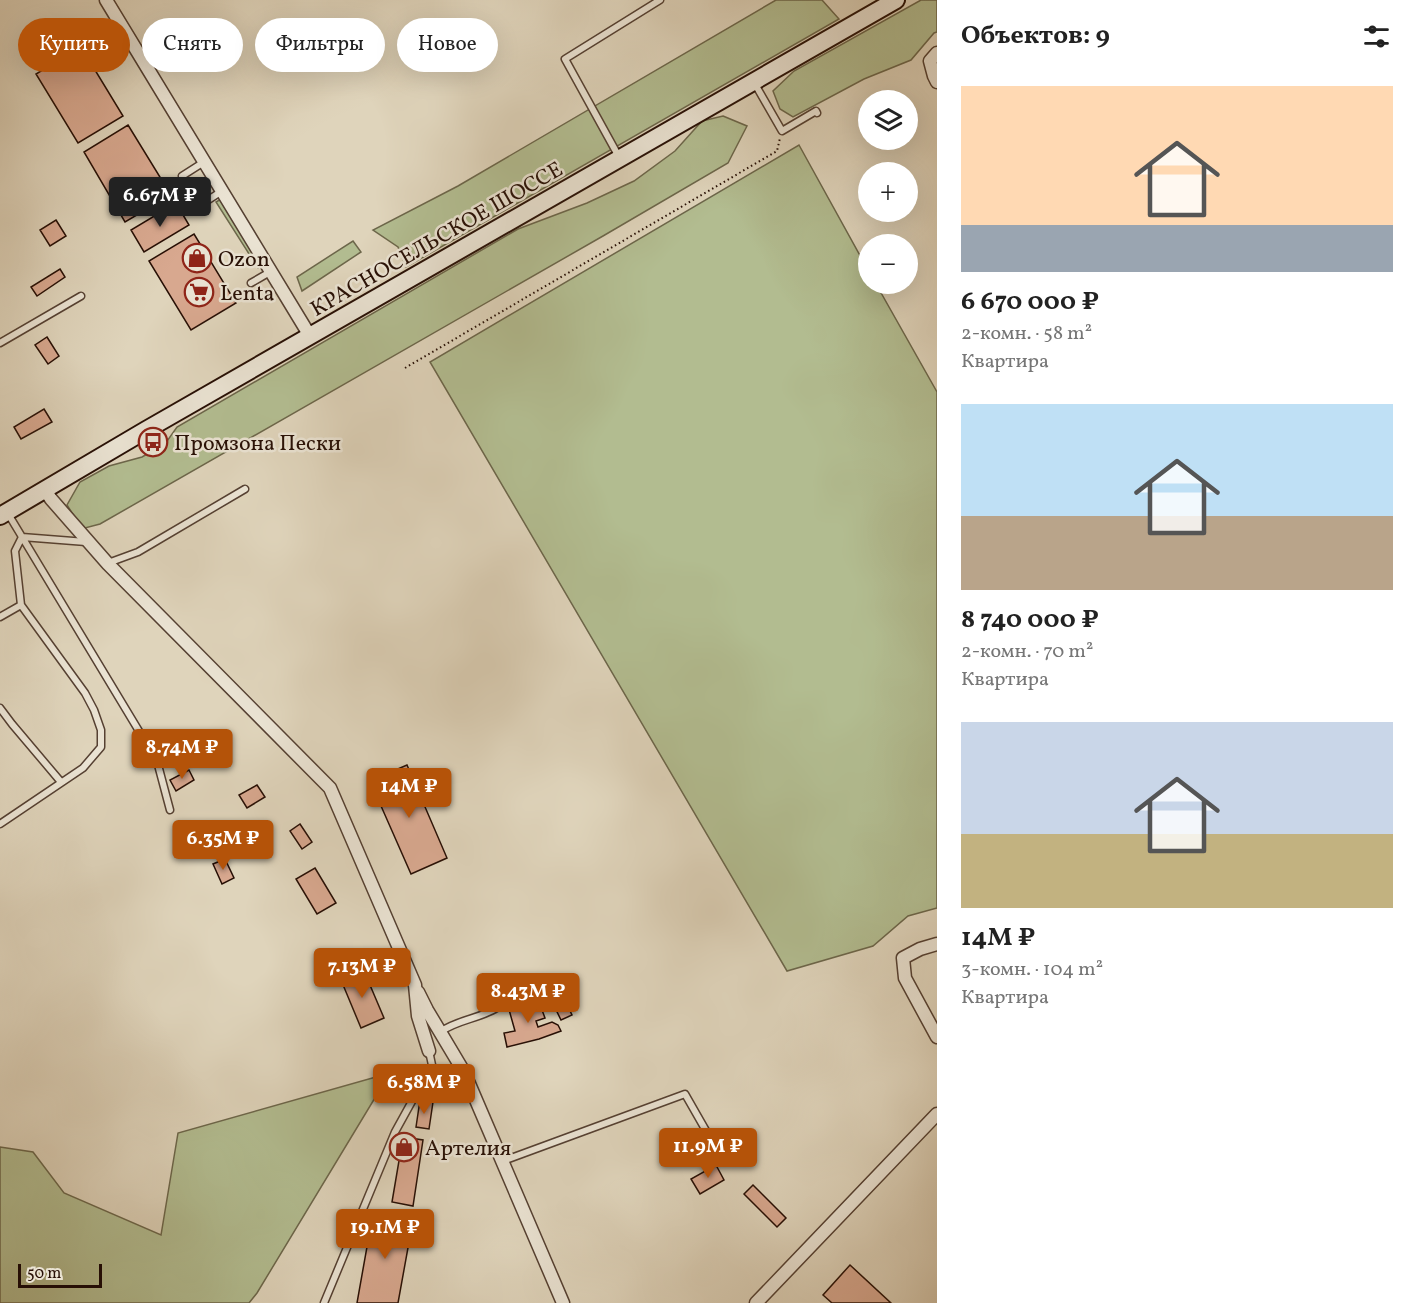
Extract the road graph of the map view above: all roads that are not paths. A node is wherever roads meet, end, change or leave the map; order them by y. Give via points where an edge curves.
1 (106, 0) edge
2 (660, 0) edge
3 (896, 0) edge
4 (117, 18) edge
5 (130, 39) edge
6 (937, 53) edge
7 (753, 82) junction
8 (937, 82) edge
9 (817, 113) dead end
10 (620, 158) junction
11 (204, 162) junction
12 (182, 176) dead end
13 (222, 191) junction
14 (202, 204) dead end
15 (270, 272) junction
16 (251, 283) dead end
17 (81, 296) dead end
18 (310, 336) junction
19 (0, 343) edge
20 (45, 489) junction
21 (244, 489) dead end
22 (3, 514) edge
23 (22, 537) junction
24 (89, 542) junction
25 (108, 564) junction
26 (21, 605) junction
27 (0, 617) edge
28 (0, 708) edge
29 (61, 782) junction
30 (170, 810) dead end
31 (0, 824) edge
32 (937, 944) edge
33 (415, 985) junction
34 (511, 996) dead end
35 (440, 1032) junction
36 (937, 1037) edge
37 (429, 1051) joint
38 (937, 1114) edge
39 (709, 1137) dead end
40 (503, 1161) junction
41 (324, 1303) edge
42 (563, 1303) edge
43 (756, 1303) edge

1 - 4 street
2 - 10 lane via 565,59
3 - 7 main road, КРАСНОСЕЛЬСКОЕ ШОССЕ
5 - 11 street
6 - 8 street via 930,61
7 - 9 lane via 782,131
7 - 10 main road, КРАСНОСЕЛЬСКОЕ ШОССЕ
10 - 18 main road, КРАСНОСЕЛЬСКОЕ ШОССЕ
11 - 12 lane
11 - 13 street
13 - 14 lane
13 - 15 street
15 - 16 lane
15 - 18 street
17 - 19 lane
18 - 20 main road, КРАСНОСЕЛЬСКОЕ ШОССЕ
20 - 22 main road, КРАСНОСЕЛЬСКОЕ ШОССЕ
20 - 24 street
21 - 25 lane via 138,552
22 - 23 lane
23 - 24 lane
23 - 26 lane via 15,550
23 - 30 lane via 157,761
24 - 25 street
25 - 33 street via 330,788
26 - 27 lane
26 - 29 lane via 85,693 101,730 100,747 94,756
28 - 29 lane
29 - 31 lane
32 - 36 street via 903,958 905,978
33 - 35 street
33 - 37 street via 418,1016
34 - 35 lane via 496,1009
35 - 40 street via 464,1072
37 - 41 lane via 432,1065 395,1132
38 - 43 street
39 - 40 lane via 685,1094
40 - 42 street

